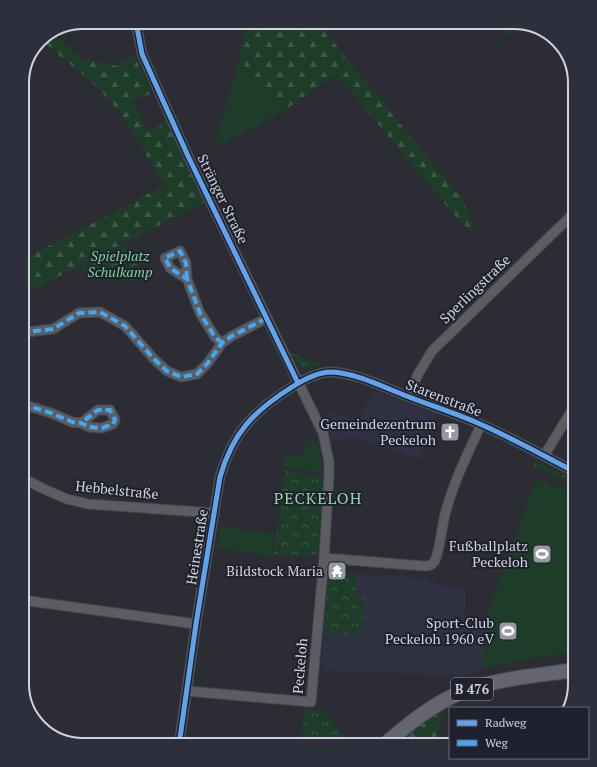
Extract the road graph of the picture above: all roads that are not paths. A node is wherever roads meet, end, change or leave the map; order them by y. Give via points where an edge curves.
1 (137, 29) edge
2 (568, 219) edge
3 (187, 279) dead end
4 (267, 318) junction
5 (29, 332) edge
6 (222, 343) junction
7 (298, 383) junction
8 (408, 397) junction
9 (29, 406) edge
10 (568, 417) edge
11 (81, 423) dead end
12 (481, 425) junction
13 (544, 456) junction
14 (568, 468) edge
15 (29, 482) edge
16 (214, 513) junction
17 (324, 558) junction
18 (29, 601) edge
19 (196, 624) junction
20 (568, 671) edge
21 (187, 691) junction
22 (180, 738) edge
23 (393, 738) edge

1 - 4 street, Stränger Straße via 142,54 188,156
2 - 8 street, Sperlingstraße via 432,351
3 - 6 street via 200,313 215,337
4 - 6 street
4 - 7 street, Stränger Straße
5 - 6 street via 53,329 79,313 100,312 125,326 167,371 181,377 197,374
7 - 8 street, Starenstraße via 320,374 341,373
7 - 16 street, Heinestraße via 272,400 240,431 224,462
7 - 17 street, Peckeloh via 323,433 329,462
8 - 12 street, Starenstraße
9 - 11 street
10 - 13 street
12 - 13 street, Starenstraße
12 - 17 street via 445,511 437,557 433,564 430,566
13 - 14 street, Starenstraße
15 - 16 street, Hebbelstraße via 67,499 88,504
16 - 19 street, Heinestraße
17 - 21 street, Peckeloh via 311,702
18 - 19 street
19 - 21 street, Heinestraße
20 - 23 main road, B 476 via 499,682 463,692 428,711
21 - 22 street, Heinestraße

